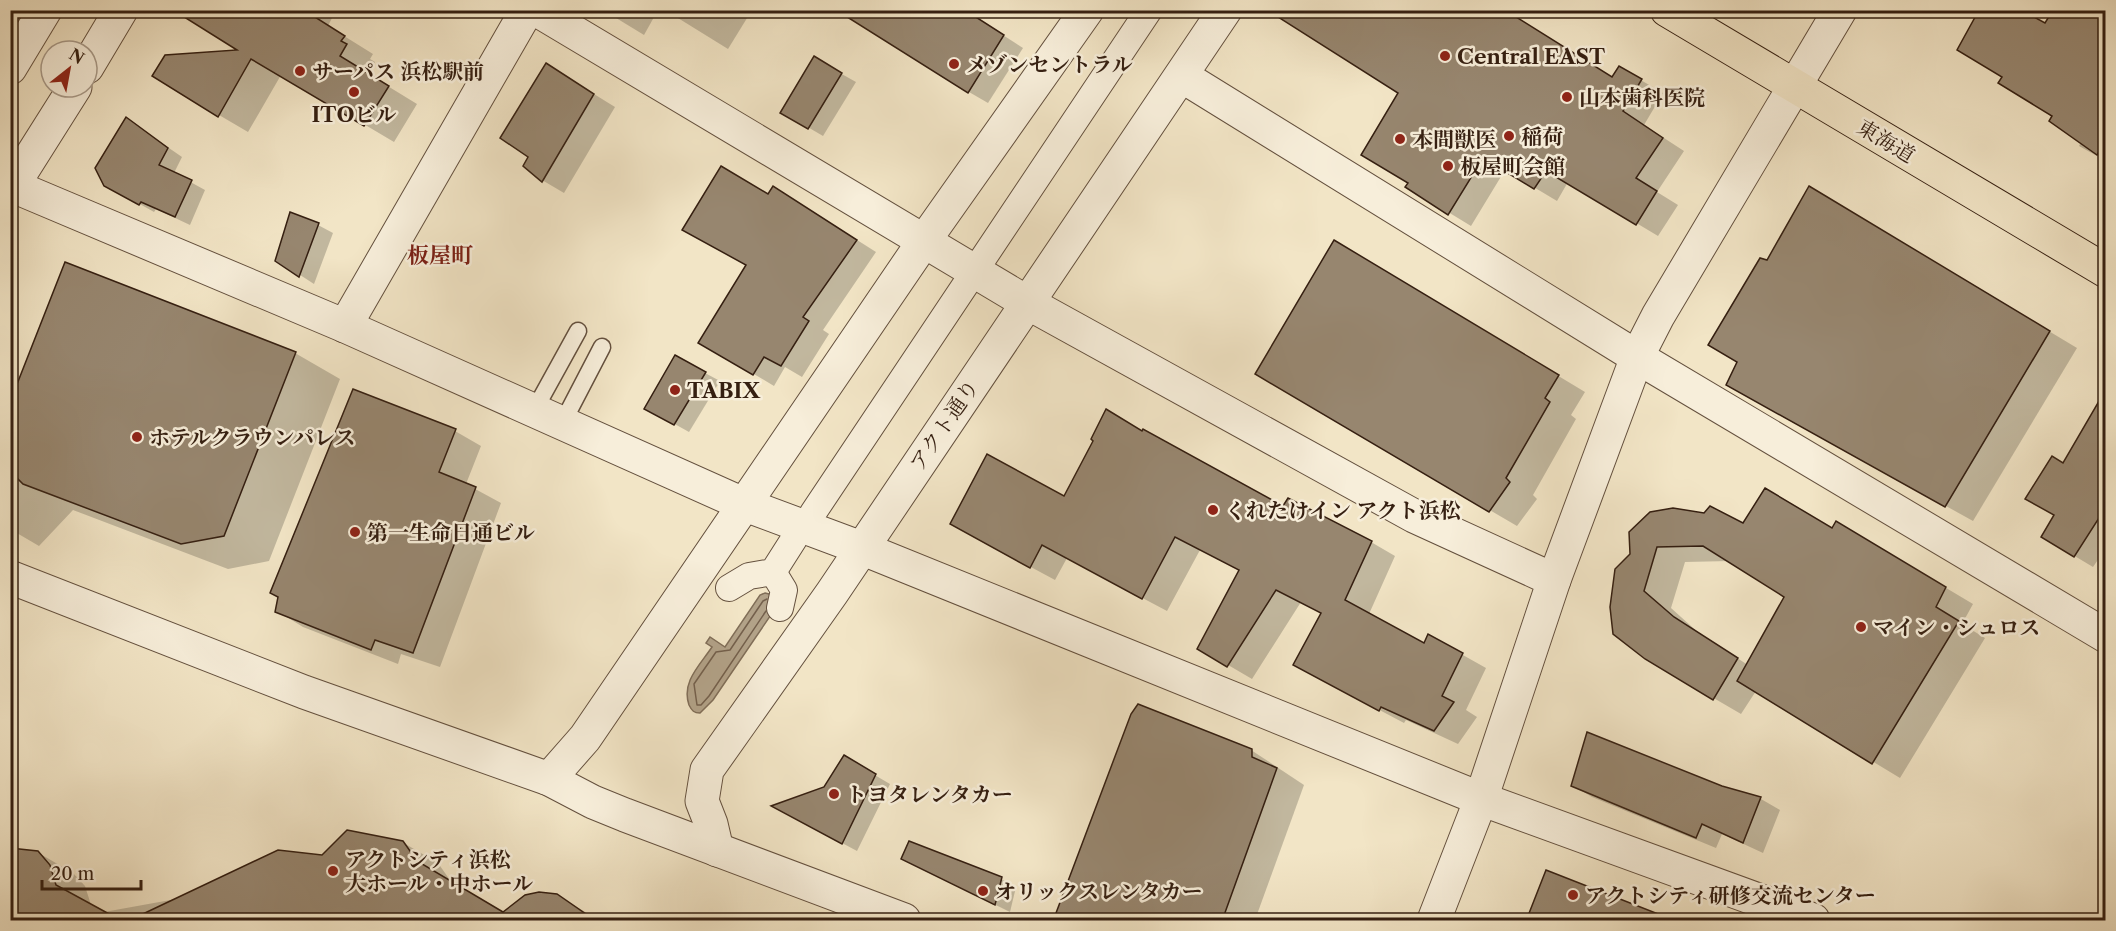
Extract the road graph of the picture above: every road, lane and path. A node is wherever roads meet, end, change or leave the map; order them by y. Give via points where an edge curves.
1 (45, 10) edge
2 (121, 10) edge
3 (526, 10) edge
4 (537, 10) edge
5 (1149, 10) edge
6 (1225, 10) edge
7 (1666, 10) edge
8 (1840, 10) edge
9 (1077, 14) edge
10 (99, 47) edge
11 (10, 69) edge
12 (1182, 76) junction
13 (1794, 86) junction
14 (68, 99) edge
15 (12, 188) edge
16 (924, 241) junction
17 (975, 271) junction
18 (2106, 271) edge
19 (1026, 302) junction
20 (345, 326) junction
21 (578, 331) dead end
22 (602, 347) dead end
23 (1637, 357) junction
24 (549, 416) junction
25 (743, 504) junction
26 (813, 513) dead end
27 (794, 539) dead end
28 (861, 548) junction
29 (773, 572) junction
30 (10, 577) edge
31 (1554, 580) junction
32 (729, 588) dead end
33 (780, 608) dead end
34 (2106, 636) edge
35 (549, 778) junction
36 (1481, 799) junction
37 (717, 850) junction
38 (904, 921) edge
39 (1434, 921) edge
40 (1813, 921) edge

1 - 11 street
2 - 10 street
3 - 20 street
4 - 16 street
5 - 17 street
6 - 12 street, アクト通り
7 - 13 highway, 東海道
8 - 13 street
9 - 16 street
12 - 19 street, アクト通り
12 - 23 street
13 - 18 highway, 東海道
13 - 23 street
14 - 15 street
15 - 20 street
16 - 17 street
16 - 25 street
17 - 19 street
17 - 26 street
19 - 28 street, アクト通り
19 - 31 street via 1414,516
20 - 24 street
21 - 24 lane
22 - 24 lane
23 - 31 street
23 - 34 street
24 - 25 street
25 - 28 street
25 - 35 street via 585,738
27 - 29 street
28 - 36 street
28 - 37 street, アクト通り via 707,770 702,801
29 - 32 street via 749,576
29 - 33 street via 784,590
30 - 35 street via 304,692
31 - 36 street
35 - 37 street via 593,802
36 - 39 street
36 - 40 street
37 - 38 street

